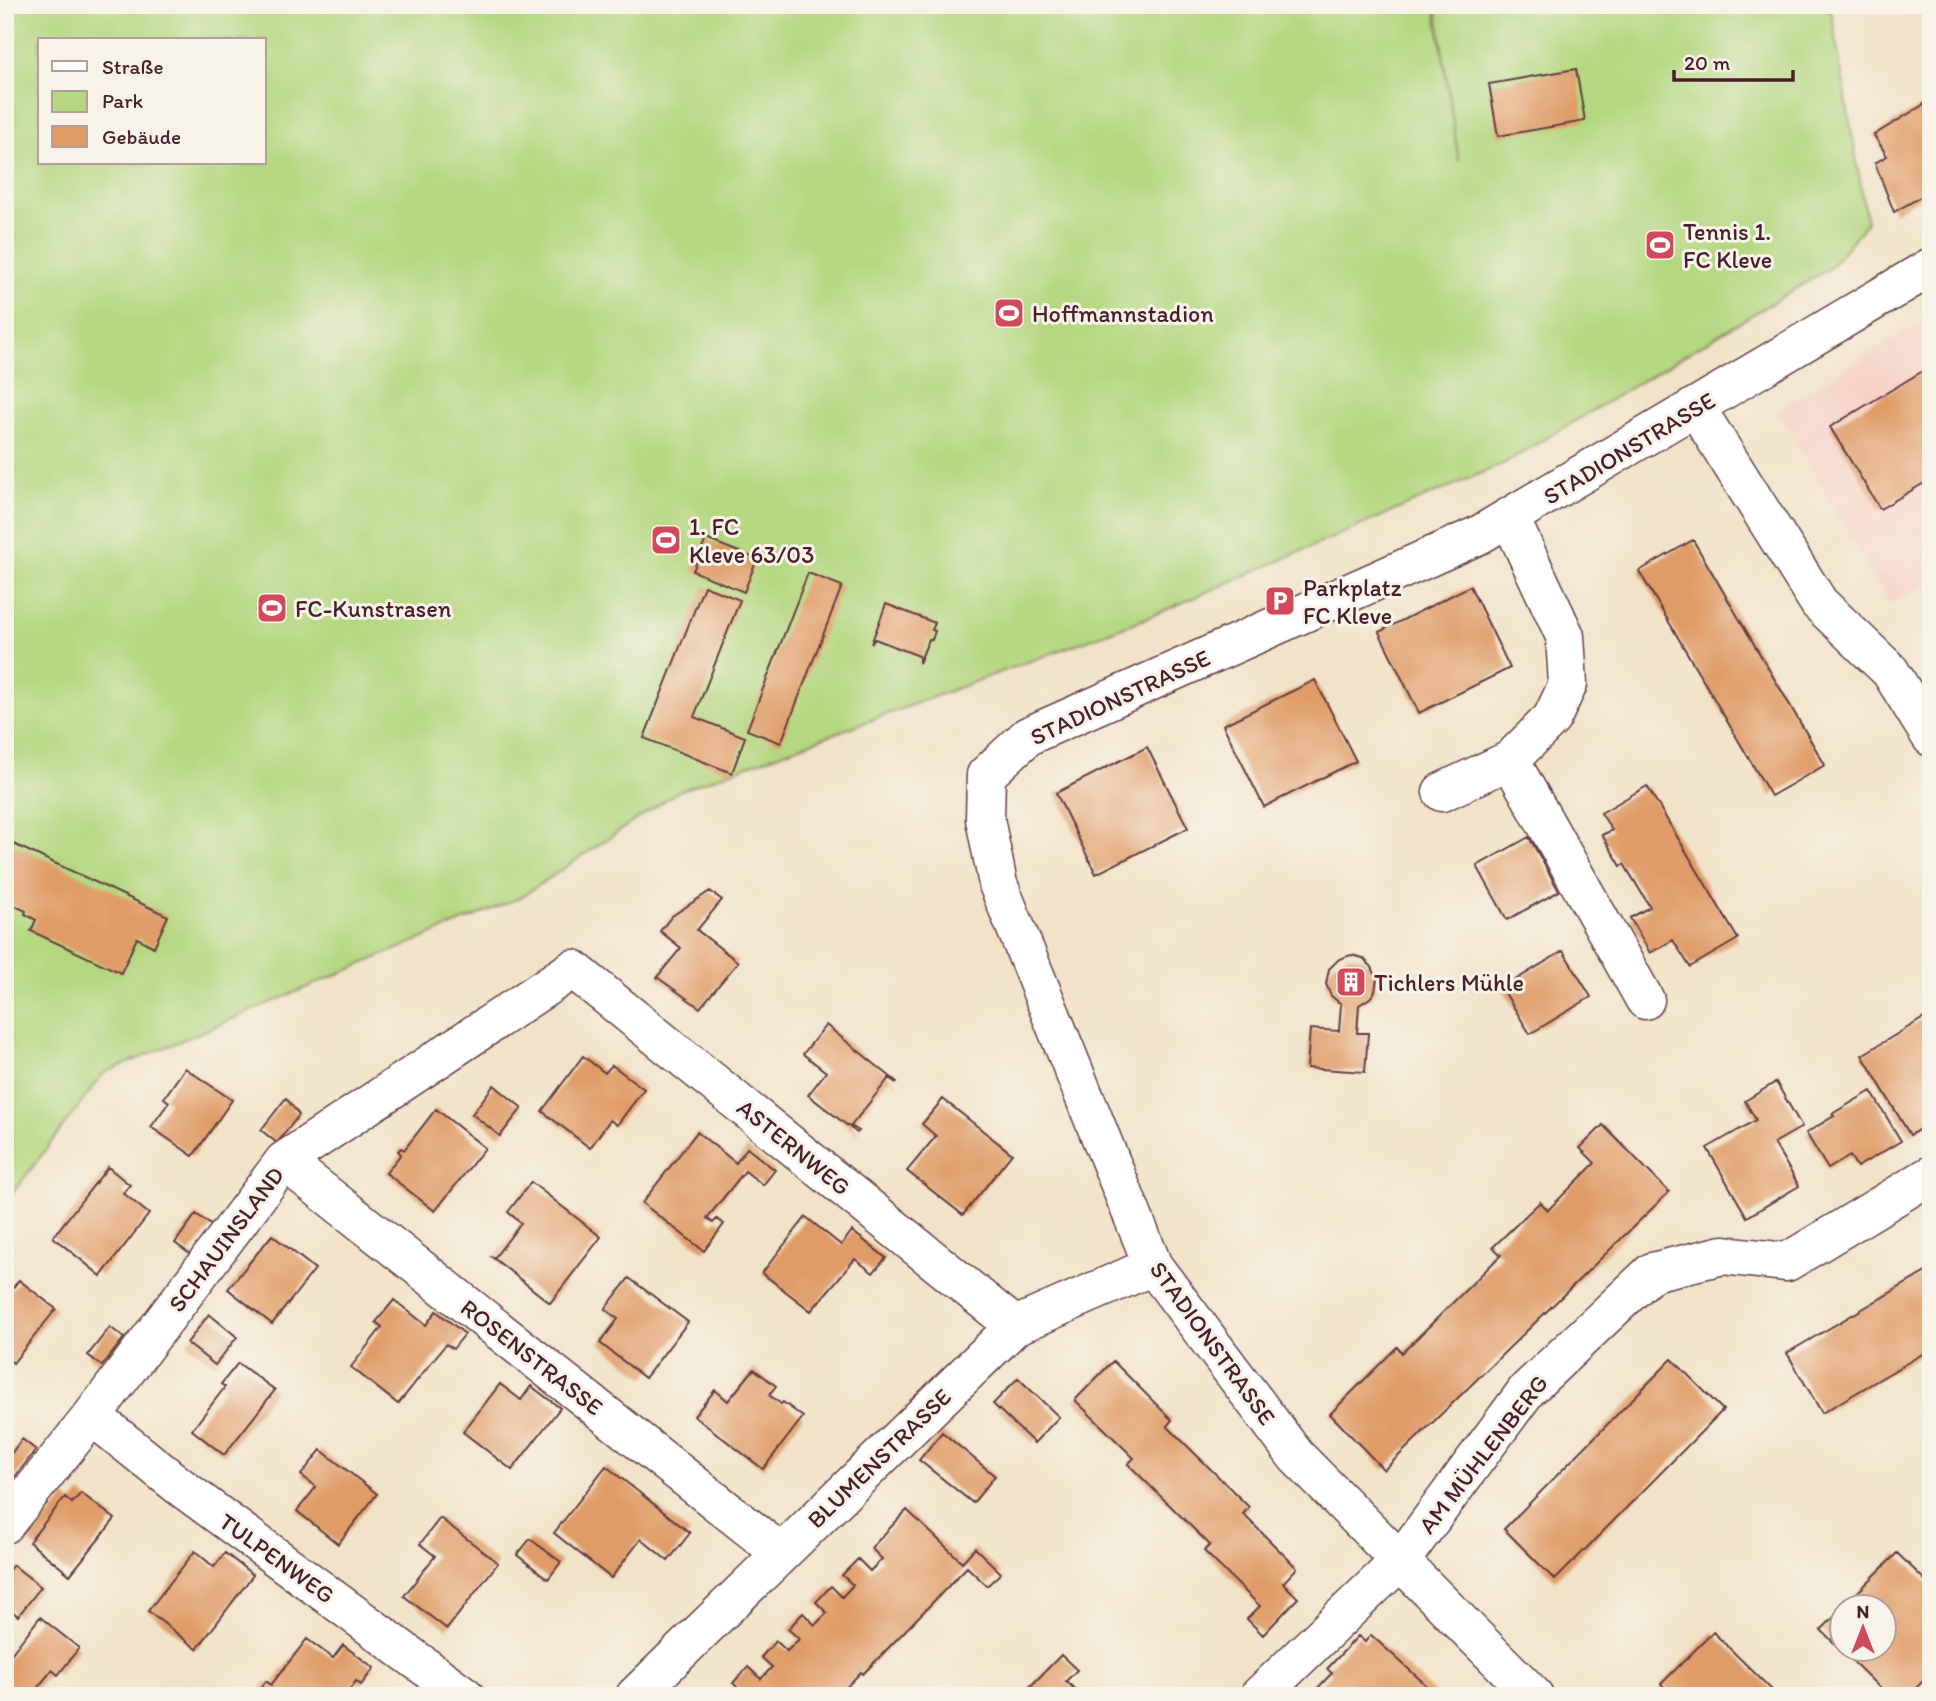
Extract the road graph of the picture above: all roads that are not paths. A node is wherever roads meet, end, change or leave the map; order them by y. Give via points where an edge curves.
1 (1931, 267) edge
2 (1696, 408) junction
3 (1510, 518) junction
4 (1931, 737) edge
5 (1510, 760) junction
6 (1442, 792) dead end
7 (573, 969) joint
8 (1645, 1000) dead end
9 (284, 1161) junction
10 (1931, 1175) edge
11 (1153, 1266) junction
12 (1015, 1326) junction
13 (92, 1416) junction
14 (5, 1524) edge
15 (780, 1553) junction
16 (1401, 1560) junction
17 (465, 1696) edge
18 (635, 1696) edge
19 (1259, 1696) edge
20 (1534, 1696) edge

1 - 2 street, STADIONSTRASSE
2 - 3 street, STADIONSTRASSE
2 - 4 street via 1819,603 1890,671
3 - 5 street via 1565,636 1568,684 1552,718
3 - 11 street, STADIONSTRASSE via 1028,736 986,775 985,820 998,884
5 - 6 street
5 - 8 street
7 - 9 street, SCHAUINSLAND
7 - 12 street, ASTERNWEG
9 - 13 street, SCHAUINSLAND
9 - 15 street, ROSENSTRASSE
10 - 16 street, AM MÜHLENBERG via 1787,1262 1723,1255 1652,1272 1527,1390
11 - 12 street, BLUMENSTRASSE
11 - 16 street, STADIONSTRASSE via 1296,1456
12 - 15 street, BLUMENSTRASSE
13 - 14 street, SCHAUINSLAND
13 - 17 street, TULPENWEG via 178,1485
15 - 18 street, BLUMENSTRASSE
16 - 19 street, AM MÜHLENBERG
16 - 20 street, STADIONSTRASSE

